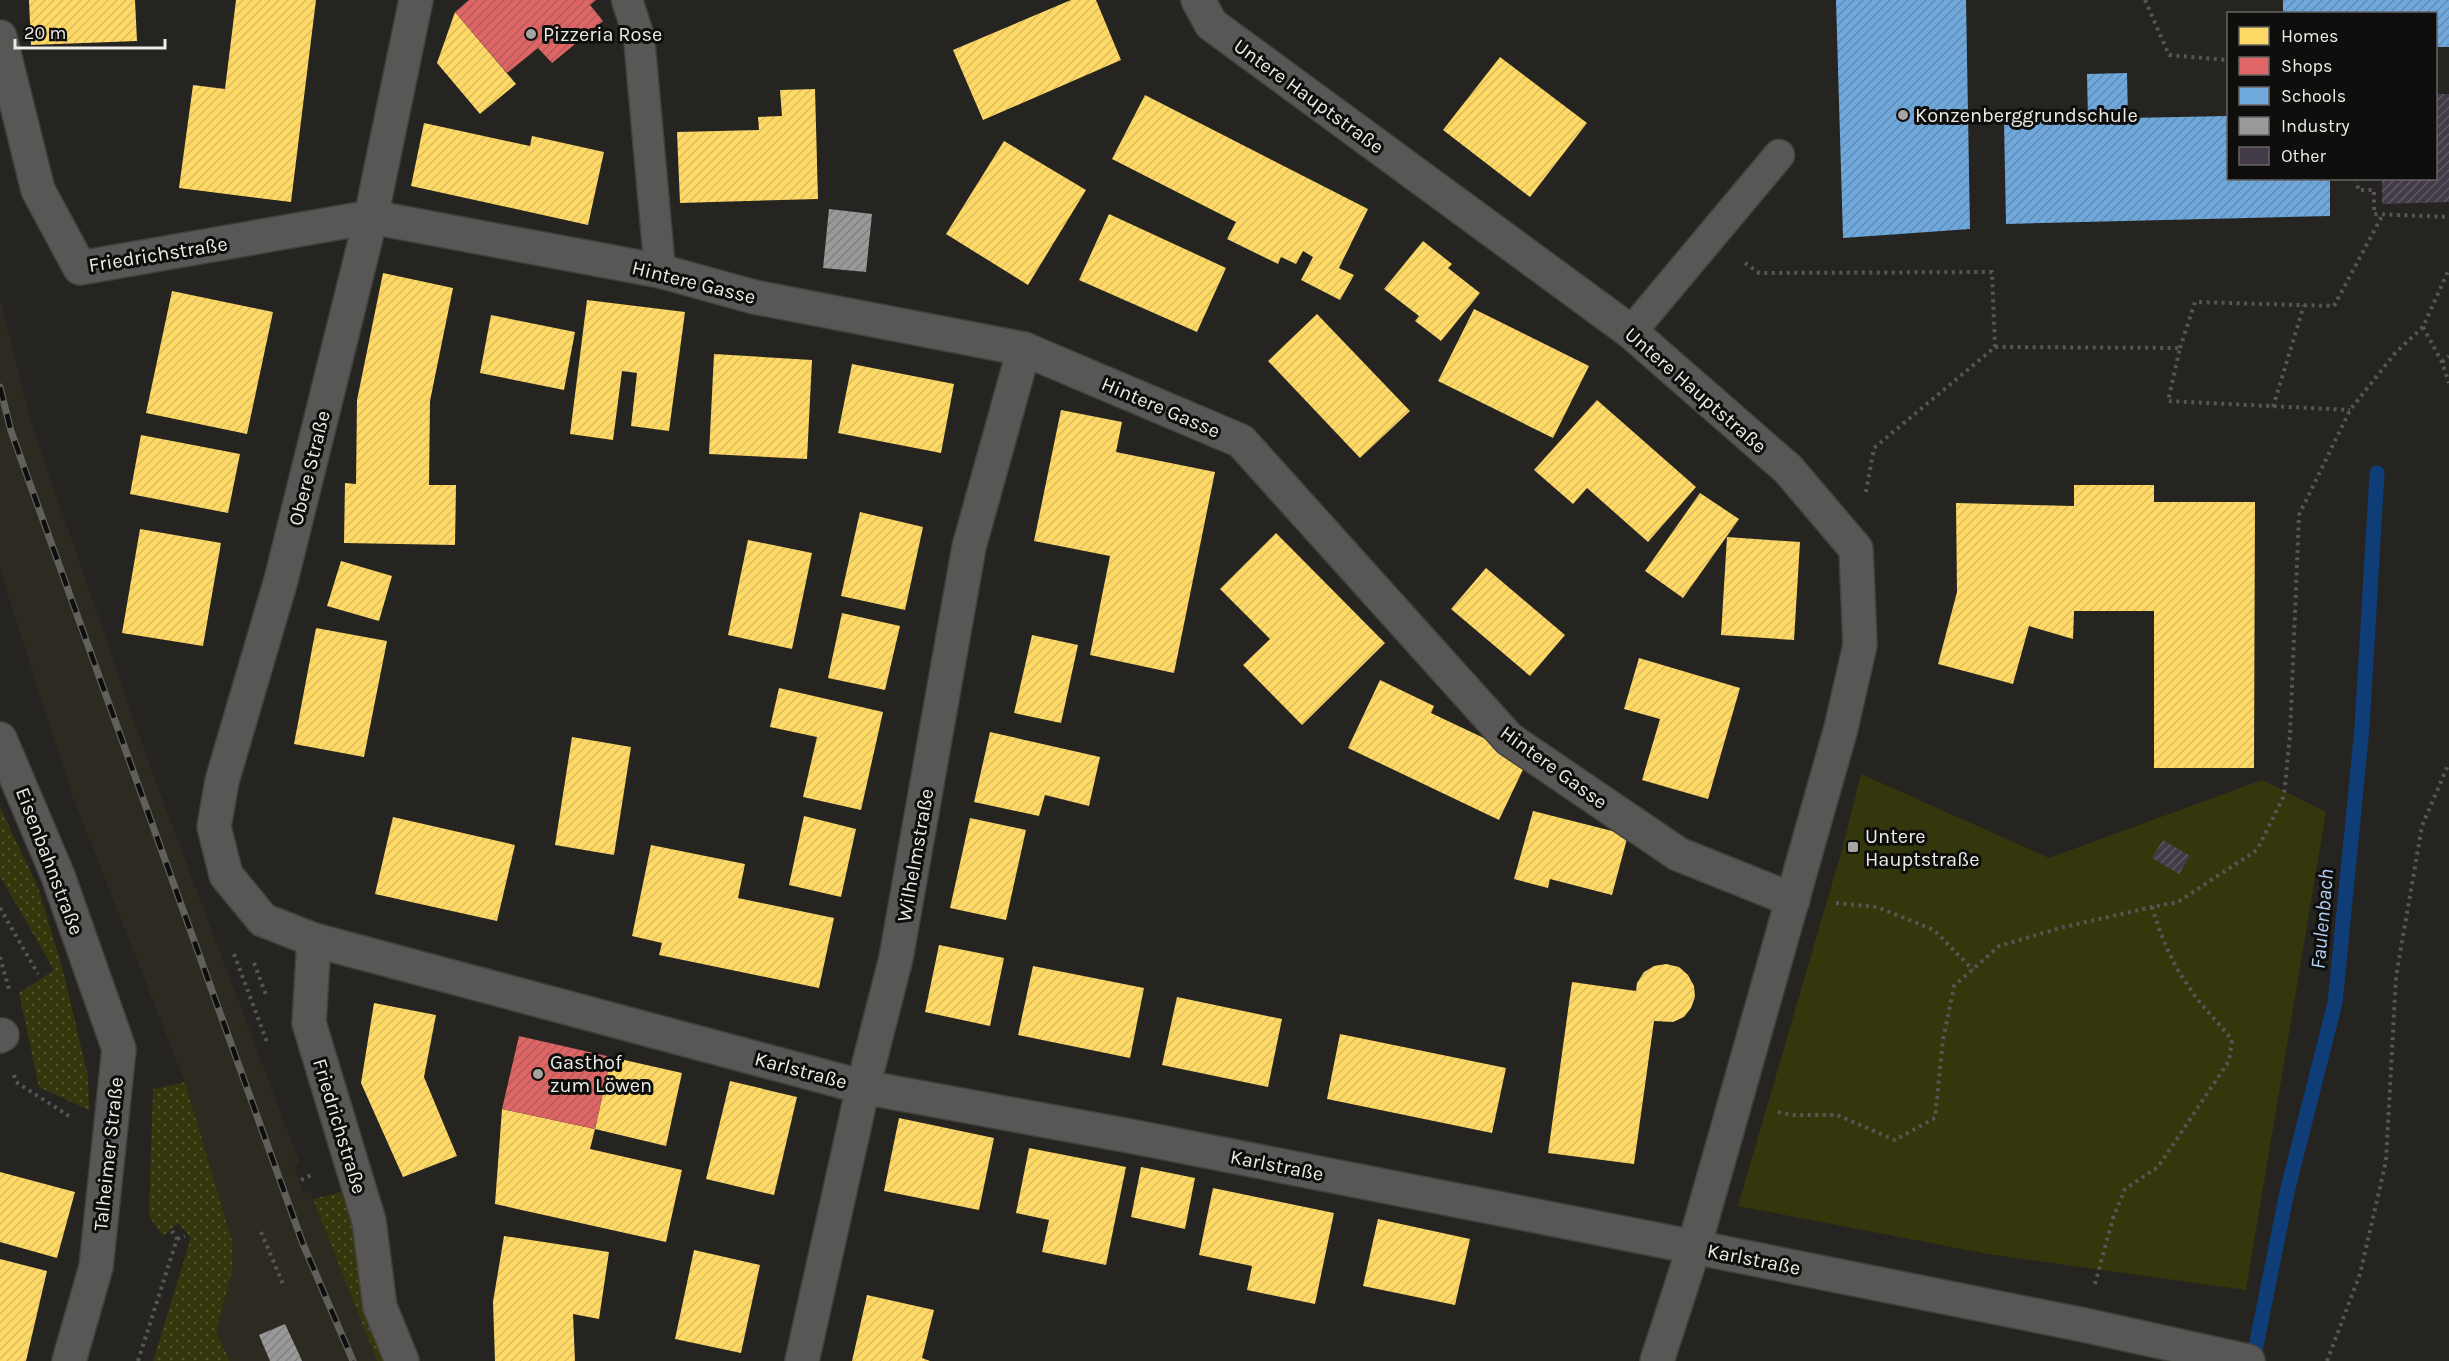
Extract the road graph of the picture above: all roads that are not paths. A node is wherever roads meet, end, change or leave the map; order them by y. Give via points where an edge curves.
1 (416, 0) edge
2 (627, 0) edge
3 (1198, 0) edge
4 (0, 37) edge
5 (1779, 155) dead end
6 (371, 217) junction
7 (660, 271) junction
8 (1631, 332) junction
9 (1024, 349) junction
10 (0, 739) edge
11 (1793, 900) junction
12 (314, 940) junction
13 (85, 950) joint
14 (863, 1087) junction
15 (1694, 1247) junction
16 (2240, 1359) edge
17 (69, 1361) edge
18 (402, 1361) edge
19 (802, 1361) edge
20 (1658, 1361) edge

1 - 6 street, Obere Straße
2 - 7 lane via 639,37
3 - 8 street, Untere Hauptstraße via 1210,24
4 - 6 street, Friedrichstraße via 38,190 80,268
5 - 8 lane
6 - 7 street, Hintere Gasse
6 - 12 street, Obere Straße via 281,580 222,781 214,827 226,875 263,920
7 - 9 street, Hintere Gasse via 754,297
8 - 11 street, Untere Hauptstraße via 1788,468 1856,549 1860,645
9 - 11 street, Hintere Gasse via 1241,441 1509,739 1678,854
9 - 14 street, Wilhelmstraße via 969,547 896,958
10 - 13 street, Eisenbahnstraße
11 - 15 street
12 - 14 street, Karlstraße
12 - 18 street, Friedrichstraße via 309,1023 369,1221 380,1307
13 - 17 street, Talheimer Straße via 119,1049 96,1267
14 - 15 street, Karlstraße
14 - 19 street, Wilhelmstraße
15 - 16 street, Karlstraße
15 - 20 street

